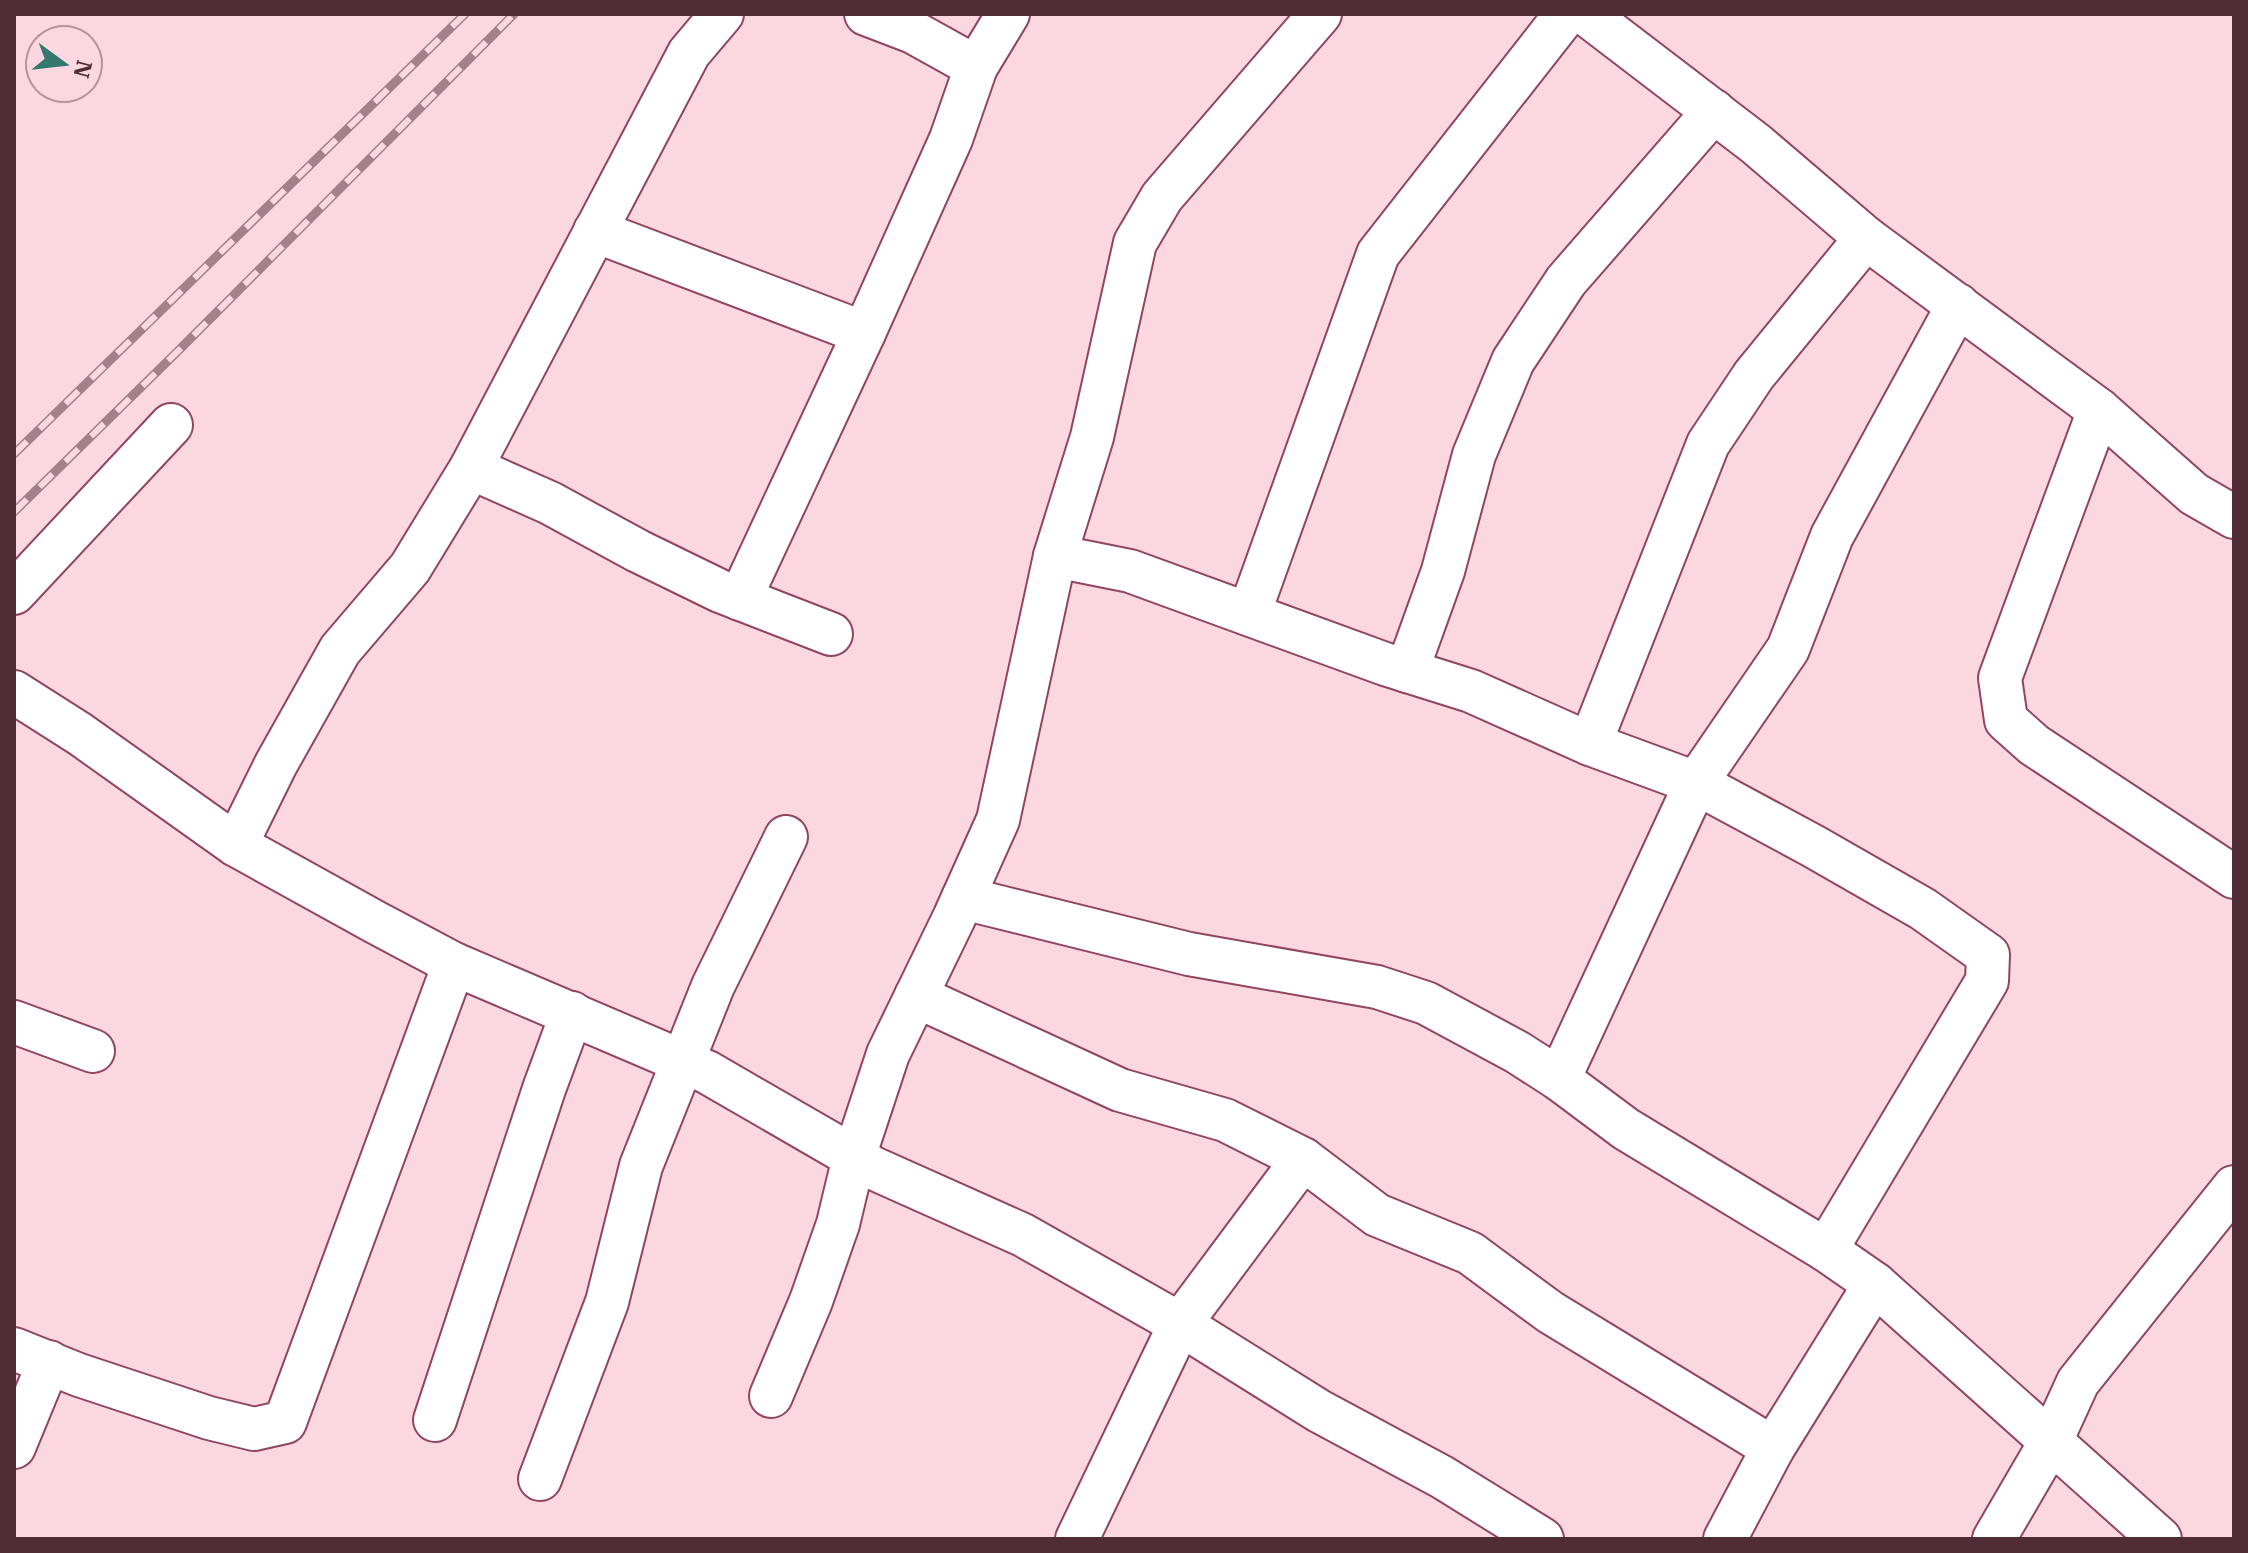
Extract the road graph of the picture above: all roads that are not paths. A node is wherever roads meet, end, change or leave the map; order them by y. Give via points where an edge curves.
1 (722, 14) edge
2 (866, 14) edge
3 (1008, 14) edge
4 (1320, 14) edge
5 (1566, 14) edge
6 (1586, 14) edge
7 (976, 67) junction
8 (1714, 111) junction
9 (595, 231) junction
10 (1866, 238) junction
11 (1958, 305) junction
12 (864, 333) junction
13 (2099, 410) junction
14 (171, 425) dead end
15 (471, 468) junction
16 (2234, 517) edge
17 (1055, 556) junction
18 (14, 593) edge
19 (740, 599) junction
20 (1249, 614) junction
21 (831, 634) dead end
22 (1407, 671) junction
23 (14, 692) edge
24 (1590, 744) junction
25 (1696, 783) junction
26 (786, 837) dead end
27 (236, 845) junction
28 (2234, 877) edge
29 (963, 898) junction
30 (454, 964) junction
31 (916, 996) junction
32 (572, 1013) junction
33 (14, 1022) edge
34 (93, 1051) dead end
35 (684, 1062) junction
36 (1559, 1079) junction
37 (854, 1157) junction
38 (1303, 1159) junction
39 (2234, 1187) edge
40 (1826, 1250) junction
41 (1875, 1284) junction
42 (1180, 1324) junction
43 (32, 1355) edge
44 (771, 1396) dead end
45 (435, 1420) dead end
46 (2051, 1441) junction
47 (14, 1447) edge
48 (1773, 1448) junction
49 (540, 1479) dead end
50 (1077, 1539) edge
51 (1542, 1539) edge
52 (1725, 1539) edge
53 (1994, 1539) edge
54 (2160, 1539) edge

1 - 9 street via 689,53
2 - 7 street via 913,32
3 - 7 street
4 - 17 street via 1162,197 1135,243 1092,437
5 - 20 street via 1378,254
6 - 8 street
7 - 12 street via 951,139
8 - 10 street
8 - 22 street via 1566,281 1513,361 1474,455 1443,571
9 - 12 street
9 - 15 street
10 - 11 street
10 - 24 street via 1754,375 1708,444
11 - 13 street
11 - 25 street via 1832,536 1788,649
12 - 19 street
13 - 16 street via 2194,494
13 - 28 street via 2000,678 2006,720 2034,745
14 - 18 street
15 - 19 street
15 - 27 street via 410,568 340,650
17 - 20 street via 1130,571
17 - 29 street via 998,820
19 - 21 street
20 - 22 street
22 - 24 street via 1471,691
23 - 27 street
24 - 25 street
25 - 36 street
25 - 40 street via 1923,909 1988,955 1987,981
26 - 35 street via 713,986
27 - 30 street
29 - 31 street
29 - 36 street via 1189,954 1377,987 1426,1003
30 - 32 street
30 - 43 street via 285,1422 254,1429 209,1418
31 - 37 street via 888,1054
31 - 38 street via 1120,1090 1225,1120
32 - 35 street
32 - 45 street
33 - 34 street
35 - 37 street
35 - 49 street via 641,1166 607,1302
36 - 40 street via 1626,1129
37 - 42 street via 1023,1235
37 - 44 street via 838,1224
38 - 42 street
38 - 48 street via 1377,1215 1470,1253 1550,1312
39 - 46 street via 2078,1382
40 - 41 street
41 - 46 street
41 - 48 street
42 - 50 street
42 - 51 street
43 - 47 street
46 - 53 street
46 - 54 street
48 - 52 street

